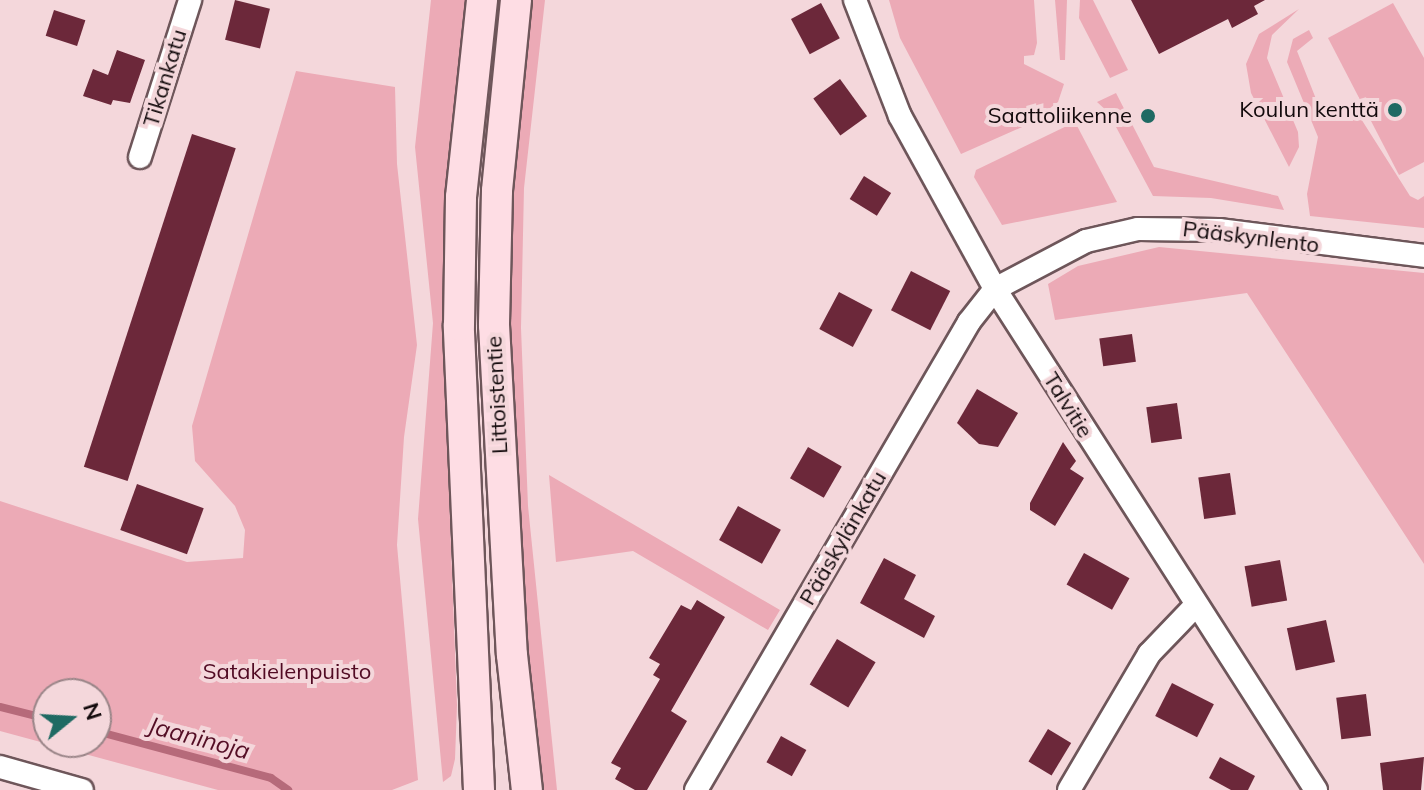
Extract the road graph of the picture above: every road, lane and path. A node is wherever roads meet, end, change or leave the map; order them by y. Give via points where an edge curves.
1 (190, 0) edge
2 (482, 0) edge
3 (516, 0) edge
4 (855, 0) edge
5 (140, 157) dead end
6 (1424, 256) edge
7 (995, 289) junction
8 (1195, 606) junction
9 (0, 767) edge
10 (82, 790) edge
11 (479, 790) edge
12 (527, 790) edge
13 (696, 790) edge
14 (1069, 790) edge
15 (1316, 790) edge

1 - 5 street, Tikankatu
2 - 11 main road, Littoistentie via 461,197 459,325
3 - 12 main road, Littoistentie via 501,131 494,325 512,655
4 - 7 street, Talvitie via 900,116
6 - 7 street, Pääskynlento via 1219,230 1138,229 1057,253
7 - 8 street, Talvitie
7 - 13 street, Pääskylänkatu via 969,322
8 - 14 street via 1149,654
8 - 15 street, Talvitie
9 - 10 street

